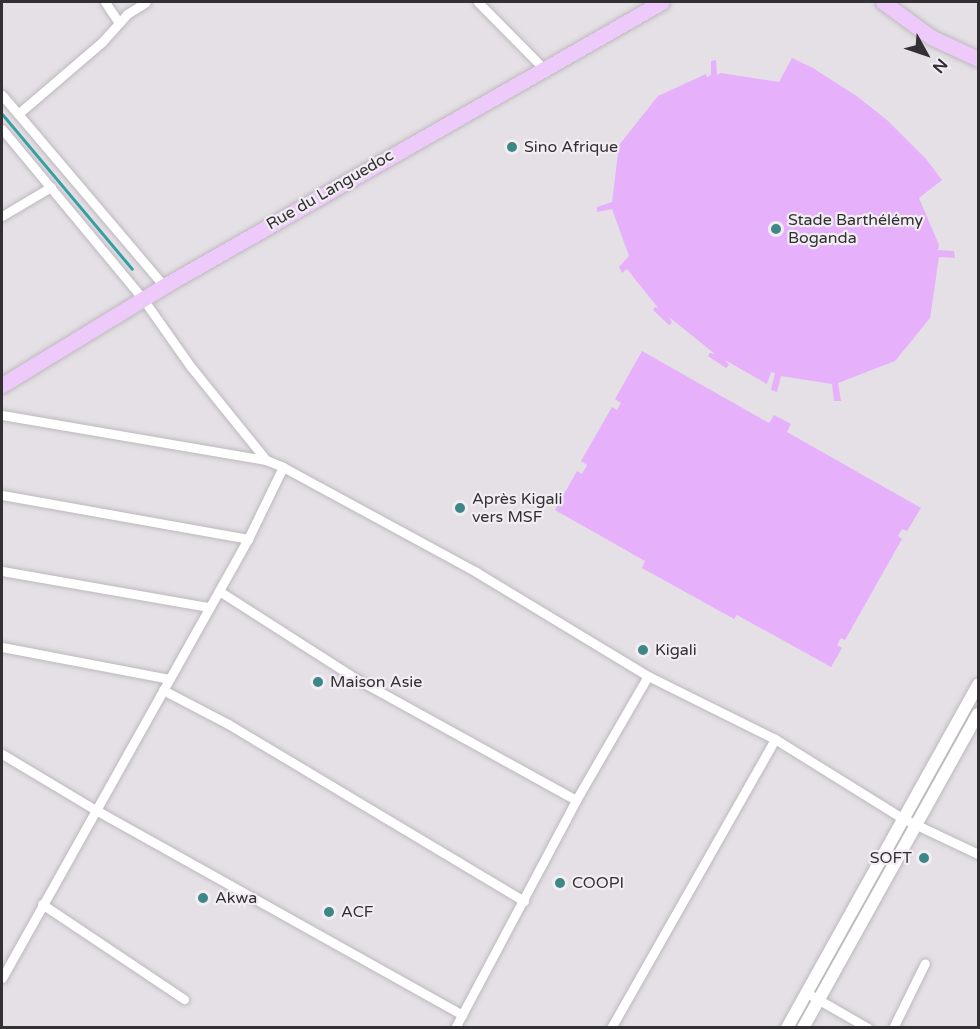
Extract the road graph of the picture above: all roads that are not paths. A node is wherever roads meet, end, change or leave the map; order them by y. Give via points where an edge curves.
1 (105, 2) edge
2 (146, 2) edge
3 (478, 2) edge
4 (662, 2) edge
5 (883, 2) edge
6 (119, 23) junction
7 (978, 59) edge
8 (543, 68) junction
9 (2, 95) edge
10 (18, 114) junction
11 (2, 129) edge
12 (51, 187) junction
13 (2, 216) edge
14 (164, 286) junction
15 (143, 299) junction
16 (2, 385) edge
17 (2, 415) edge
18 (266, 460) junction
19 (283, 467) junction
20 (2, 495) edge
21 (248, 539) junction
22 (2, 571) edge
23 (219, 591) junction
24 (209, 607) junction
25 (2, 647) edge
26 (648, 676) junction
27 (169, 680) junction
28 (978, 685) edge
29 (163, 690) junction
30 (978, 714) edge
31 (775, 739) junction
32 (2, 754) edge
33 (576, 800) junction
34 (94, 809) junction
35 (902, 818) junction
36 (917, 825) junction
37 (978, 854) edge
38 (524, 901) junction
39 (42, 904) junction
40 (925, 963) dead end
41 (2, 978) edge
42 (807, 993) junction
43 (184, 999) dead end
44 (819, 999) junction
45 (462, 1015) junction
46 (455, 1028) edge
47 (611, 1028) edge
48 (787, 1028) edge
49 (802, 1028) edge
50 (868, 1028) edge
51 (893, 1028) edge

1 - 6 street
2 - 6 street
3 - 8 street
4 - 8 main road, Rue du Languedoc
5 - 7 main road via 931,37
6 - 10 street
8 - 14 main road, Rue du Languedoc
9 - 10 street
10 - 14 street
11 - 12 street
12 - 13 street
12 - 15 street
14 - 15 main road, Rue du Languedoc
15 - 16 main road, Rue du Languedoc
15 - 18 street via 191,367
17 - 18 street
18 - 19 street
19 - 21 street
19 - 26 street via 476,572
20 - 21 street
21 - 23 street
22 - 24 street
23 - 24 street
23 - 33 street via 355,678
24 - 27 street
25 - 27 street
26 - 31 street
26 - 33 street
27 - 29 street
28 - 35 street
29 - 34 street
29 - 38 street via 228,724
30 - 36 street
31 - 35 street
31 - 47 street
32 - 34 street
33 - 38 street
34 - 39 street
34 - 45 street
35 - 36 street
35 - 42 street
36 - 37 street
36 - 44 street
38 - 45 street
39 - 41 street
39 - 43 street
40 - 51 street
42 - 44 street
42 - 48 street
44 - 49 street
44 - 50 street
45 - 46 street

